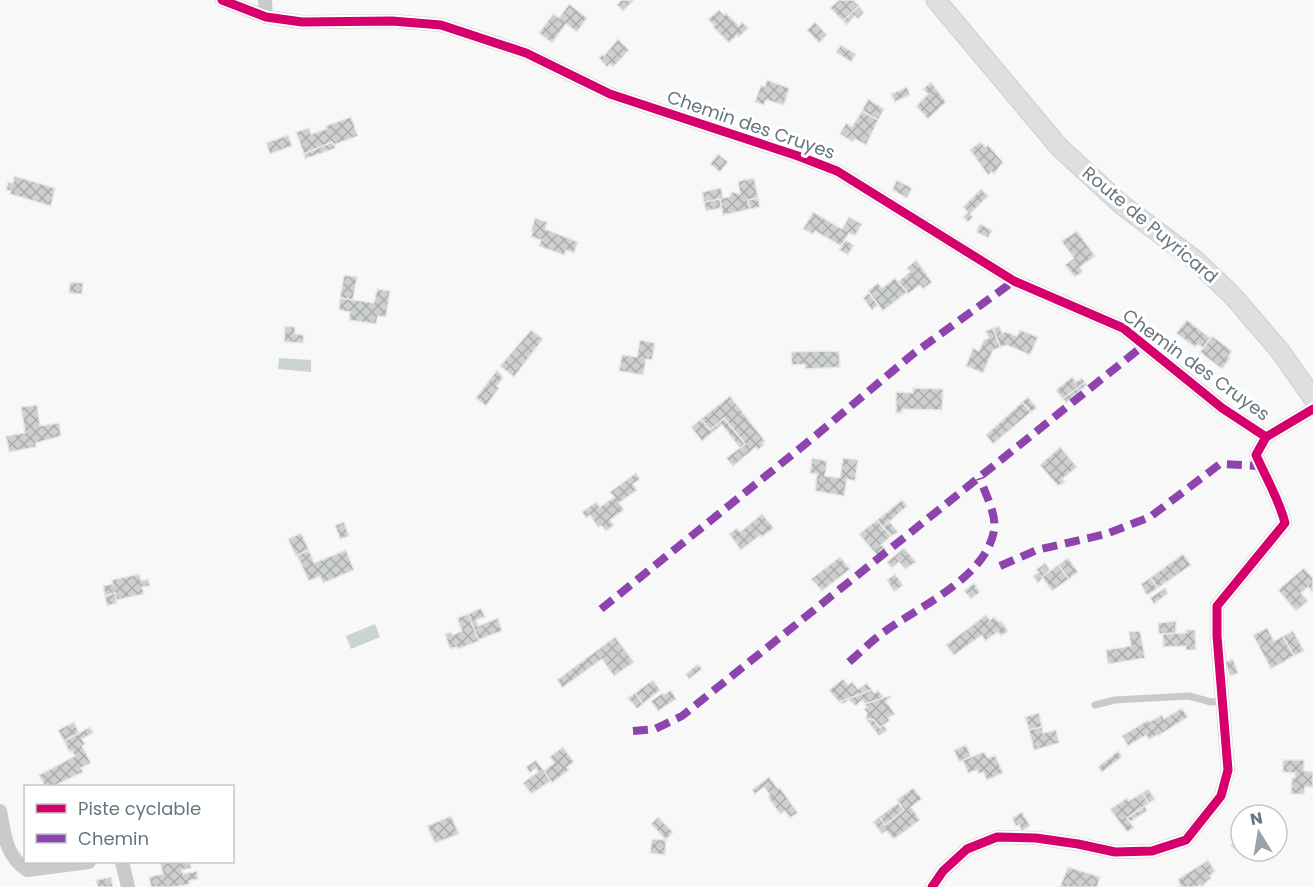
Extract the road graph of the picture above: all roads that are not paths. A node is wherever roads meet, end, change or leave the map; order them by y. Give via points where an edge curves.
1 (222, 0) edge
2 (265, 0) edge
3 (936, 0) edge
4 (266, 17) junction
5 (1313, 398) edge
6 (1313, 409) edge
7 (1266, 437) junction
8 (1223, 701) junction
9 (1095, 705) dead end
10 (0, 811) edge
11 (75, 863) edge
12 (122, 863) edge
13 (128, 887) edge
14 (932, 887) edge

1 - 4 street, Chemin des Cruyes
2 - 4 street
3 - 5 main road, Route de Puyricard via 1059,147 1122,205 1195,260 1232,294
4 - 7 street, Chemin des Cruyes via 302,22 441,25 526,53 610,94 837,171 1014,281 1123,328 1222,408
6 - 7 street, Chemin des Cruyes
7 - 8 street via 1256,455 1285,523 1217,606
8 - 9 lane via 1189,696 1115,700
8 - 14 street via 1228,770 1221,796 1186,840 1152,851 1115,852 1036,838 997,837 967,849
10 - 11 street via 8,848 16,862 27,870
12 - 13 street

